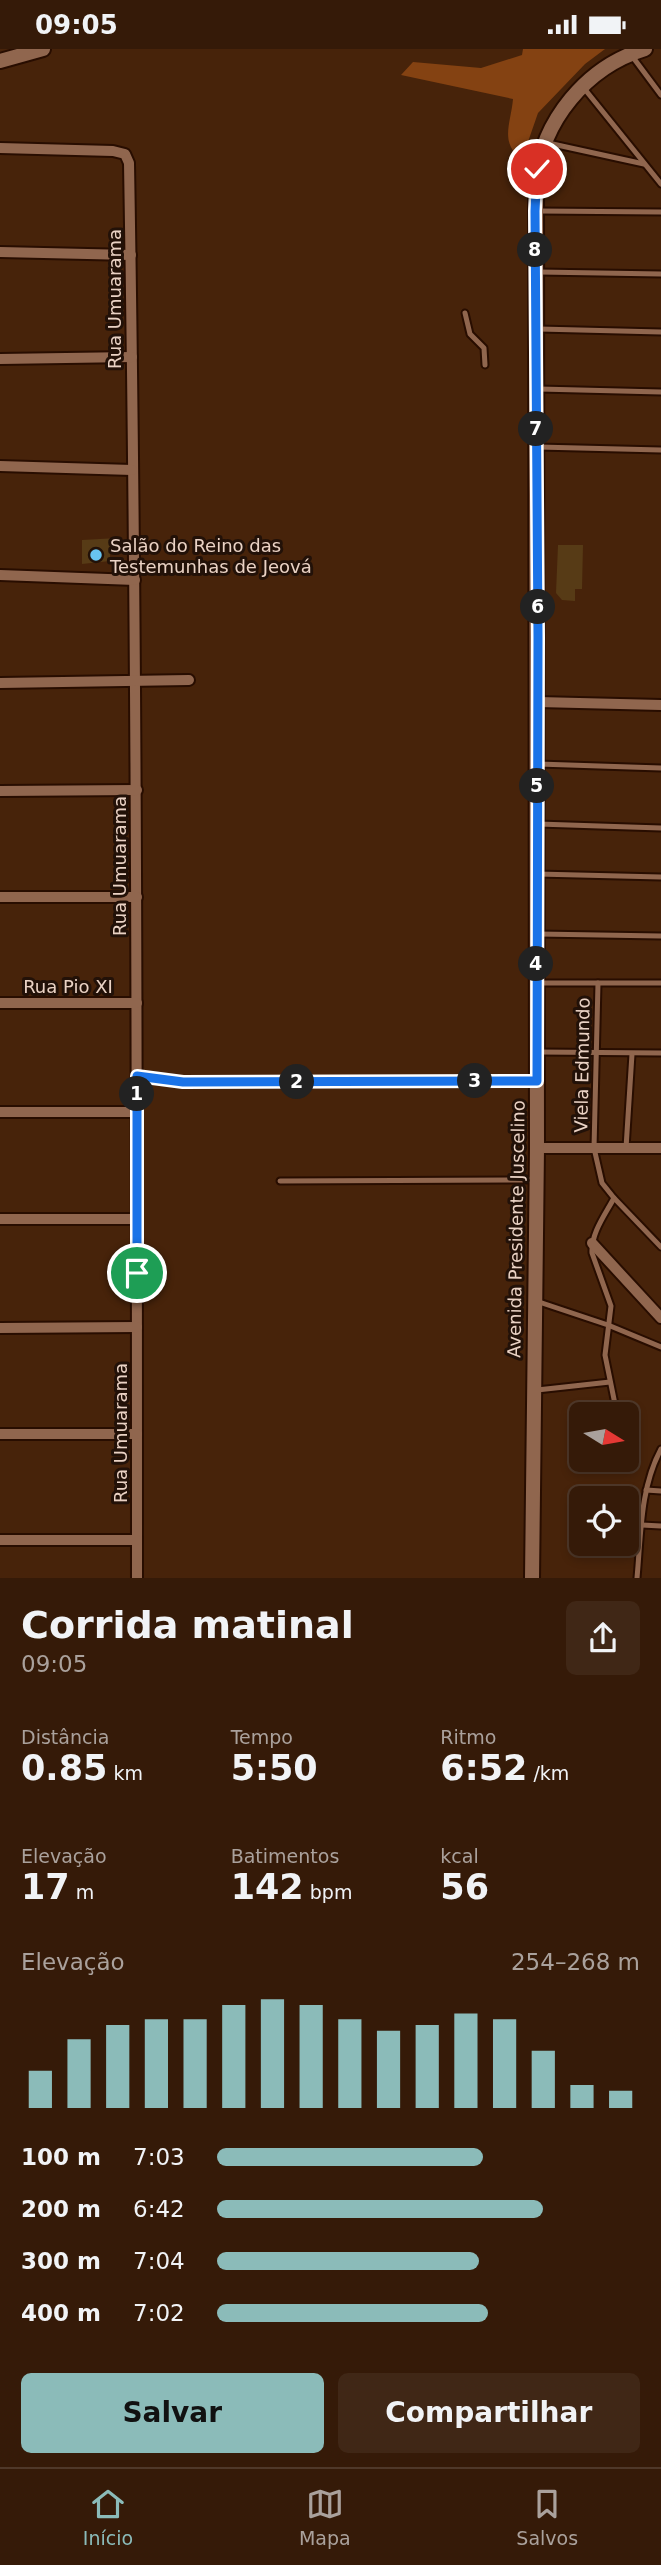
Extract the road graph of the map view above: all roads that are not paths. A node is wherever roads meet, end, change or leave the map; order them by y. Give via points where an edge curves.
1 (43, 49) edge
2 (638, 51) edge
3 (0, 61) edge
4 (583, 87) junction
5 (661, 95) edge
6 (545, 142) junction
7 (0, 148) edge
8 (644, 164) junction
9 (661, 184) edge
10 (535, 211) junction
11 (661, 212) edge
12 (0, 252) edge
13 (131, 255) junction
14 (535, 272) junction
15 (661, 274) edge
16 (465, 313) dead end
17 (536, 328) junction
18 (661, 332) edge
19 (132, 357) junction
20 (0, 359) edge
21 (485, 365) dead end
22 (536, 389) junction
23 (661, 392) edge
24 (537, 447) junction
25 (661, 450) edge
26 (0, 466) edge
27 (132, 470) junction
28 (0, 575) edge
29 (135, 580) junction
30 (189, 680) dead end
31 (0, 683) edge
32 (137, 683) junction
33 (538, 702) junction
34 (661, 705) edge
35 (538, 764) junction
36 (661, 768) edge
37 (137, 790) junction
38 (0, 791) edge
39 (537, 824) junction
40 (661, 828) edge
41 (537, 874) junction
42 (661, 877) edge
43 (0, 897) edge
44 (137, 897) junction
45 (537, 934) junction
46 (661, 936) edge
47 (536, 983) junction
48 (598, 983) junction
49 (661, 983) edge
50 (0, 1003) edge
51 (137, 1003) junction
52 (537, 1052) junction
53 (597, 1053) junction
54 (632, 1053) junction
55 (661, 1053) edge
56 (137, 1076) junction
57 (537, 1081) junction
58 (0, 1112) edge
59 (137, 1112) junction
60 (537, 1148) junction
61 (594, 1148) junction
62 (626, 1148) junction
63 (661, 1148) edge
64 (537, 1179) junction
65 (280, 1181) dead end
66 (614, 1198) junction
67 (0, 1219) edge
68 (137, 1219) junction
69 (592, 1243) junction
70 (661, 1247) edge
71 (535, 1301) junction
72 (661, 1318) edge
73 (608, 1325) junction
74 (137, 1327) junction
75 (0, 1328) edge
76 (661, 1347) edge
77 (610, 1382) junction
78 (534, 1391) junction
79 (614, 1402) edge
80 (0, 1434) edge
81 (137, 1434) junction
82 (661, 1449) edge
83 (646, 1490) junction
84 (661, 1491) edge
85 (642, 1525) junction
86 (661, 1526) edge
87 (0, 1540) edge
88 (137, 1540) junction
89 (138, 1578) edge
90 (532, 1578) edge
91 (637, 1578) edge

1 - 3 street
2 - 4 street, Avenida Presidente Juscelino via 598,72
2 - 5 lane
4 - 6 street, Avenida Presidente Juscelino via 566,103
4 - 8 lane
6 - 8 lane
6 - 10 street, Avenida Presidente Juscelino via 537,169
7 - 13 street, Rua Umuarama via 125,154 130,163
8 - 9 lane
10 - 11 lane
10 - 14 street, Avenida Presidente Juscelino
12 - 13 street
13 - 19 street, Rua Umuarama
14 - 15 lane
14 - 17 street, Avenida Presidente Juscelino
16 - 21 lane via 470,334 484,348
17 - 18 lane
17 - 22 street, Avenida Presidente Juscelino
19 - 20 street
19 - 27 street, Rua Umuarama
22 - 23 lane
22 - 24 street, Avenida Presidente Juscelino
24 - 25 lane
24 - 33 street, Avenida Presidente Juscelino
26 - 27 street
27 - 29 street, Rua Umuarama
28 - 29 street
29 - 32 street, Rua Umuarama
30 - 32 street
31 - 32 street
32 - 37 street, Rua Umuarama
33 - 34 street
33 - 35 street, Avenida Presidente Juscelino
35 - 36 lane
35 - 39 street, Avenida Presidente Juscelino
37 - 38 street
37 - 44 street, Rua Umuarama
39 - 40 lane
39 - 41 street, Avenida Presidente Juscelino
41 - 42 lane
41 - 45 street, Avenida Presidente Juscelino
43 - 44 street
44 - 51 street, Rua Umuarama
45 - 46 lane
45 - 47 street, Avenida Presidente Juscelino
47 - 48 lane
47 - 52 street, Avenida Presidente Juscelino
48 - 49 lane
48 - 53 lane, Viela Edmundo
50 - 51 street, Rua Pio XI
51 - 56 street, Rua Umuarama
52 - 53 lane
52 - 57 street, Avenida Presidente Juscelino
53 - 54 lane
53 - 61 lane, Viela Edmundo
54 - 55 lane
54 - 62 lane
56 - 57 lane via 183,1082
56 - 59 street, Rua Umuarama
57 - 60 street, Avenida Presidente Juscelino
58 - 59 street
59 - 68 street, Rua Umuarama
60 - 61 street
60 - 64 street, Avenida Presidente Juscelino
61 - 62 street
61 - 66 lane, Viela Edmundo via 602,1183
62 - 63 street
64 - 65 lane
64 - 71 street, Avenida Presidente Juscelino
66 - 69 lane
66 - 70 lane, Viela Edmundo
67 - 68 street
68 - 74 street, Rua Umuarama
69 - 72 street
69 - 73 lane via 611,1306
71 - 73 lane
71 - 78 street, Avenida Presidente Juscelino
73 - 76 lane
73 - 77 lane via 605,1355
74 - 75 street
74 - 81 street, Rua Umuarama
77 - 78 lane
77 - 79 lane
78 - 90 street, Avenida Presidente Juscelino
80 - 81 street
81 - 88 street, Rua Umuarama
82 - 83 lane
83 - 84 lane
83 - 85 lane
85 - 86 lane
85 - 91 lane
87 - 88 street
88 - 89 street, Rua Umuarama

